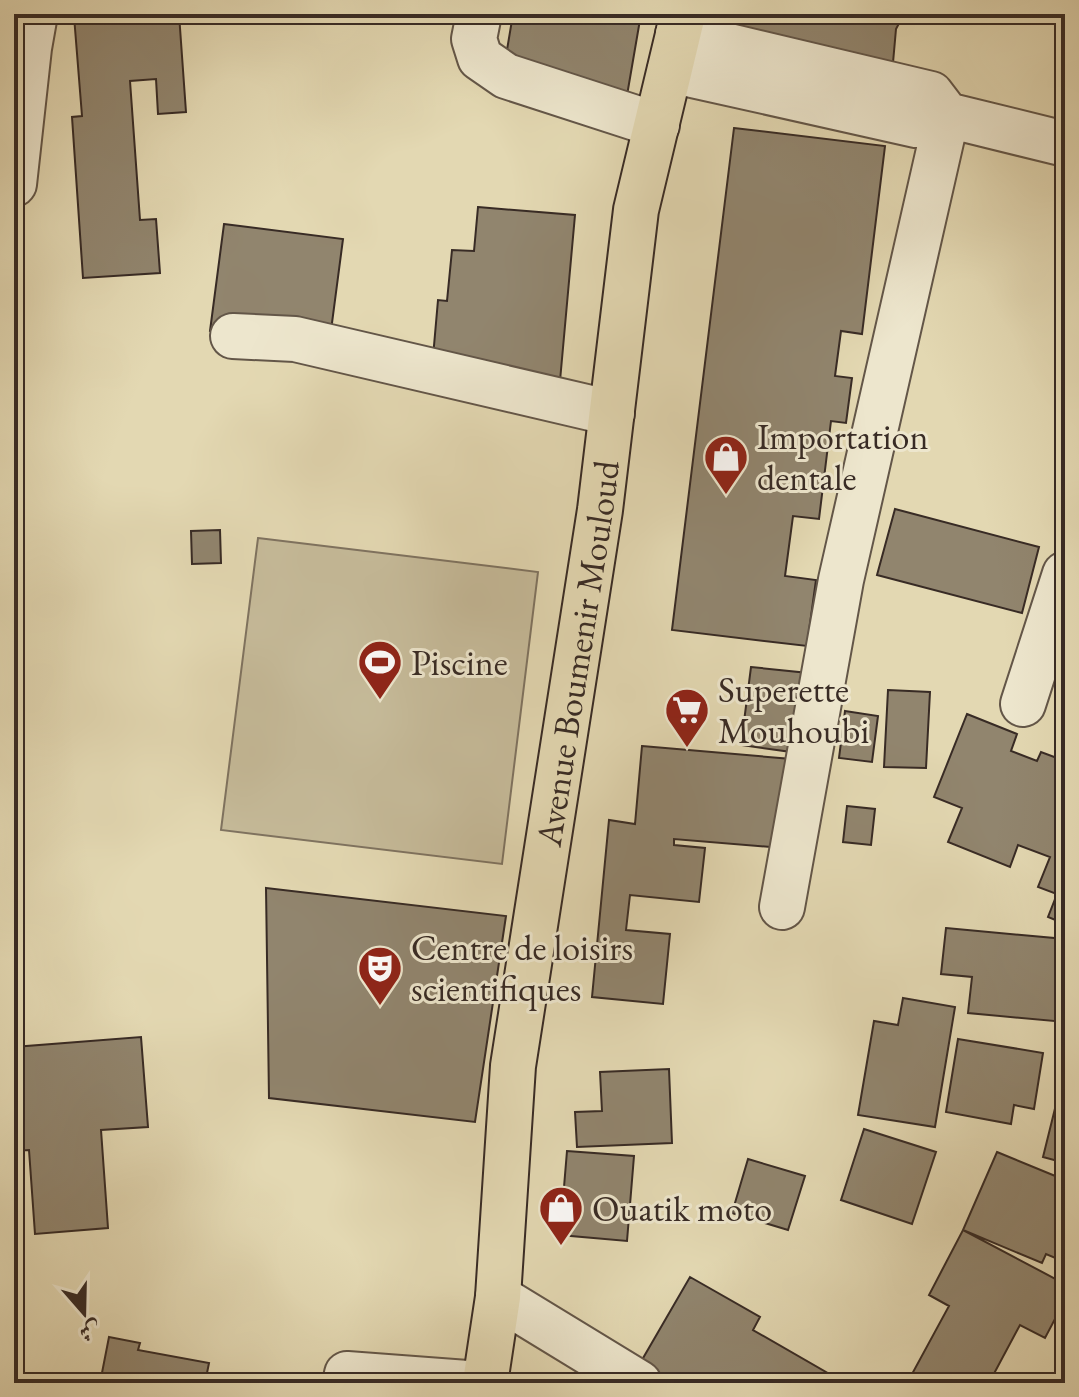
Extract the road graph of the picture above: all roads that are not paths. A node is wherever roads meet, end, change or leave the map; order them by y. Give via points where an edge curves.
1 (35, 14) edge
2 (479, 14) edge
3 (677, 39) edge
4 (947, 115) junction
5 (657, 125) junction
6 (1065, 144) edge
7 (14, 184) edge
8 (233, 336) dead end
9 (612, 413) junction
10 (1064, 579) edge
11 (1023, 704) dead end
12 (782, 907) dead end
13 (498, 1297) junction
14 (345, 1383) edge
15 (467, 1383) edge
16 (485, 1383) edge
17 (639, 1383) edge

1 - 7 street
2 - 5 street via 474,39 480,58 506,76
3 - 4 street via 931,94
3 - 5 main road, Avenue Boumenir Mouloud
4 - 6 street
4 - 12 street via 841,580
5 - 9 main road, Avenue Boumenir Mouloud via 636,210
8 - 9 street via 295,339
9 - 13 main road, Avenue Boumenir Mouloud via 513,1066
10 - 11 street
13 - 16 main road, Avenue Boumenir Mouloud
13 - 17 street
14 - 15 street via 347,1374

